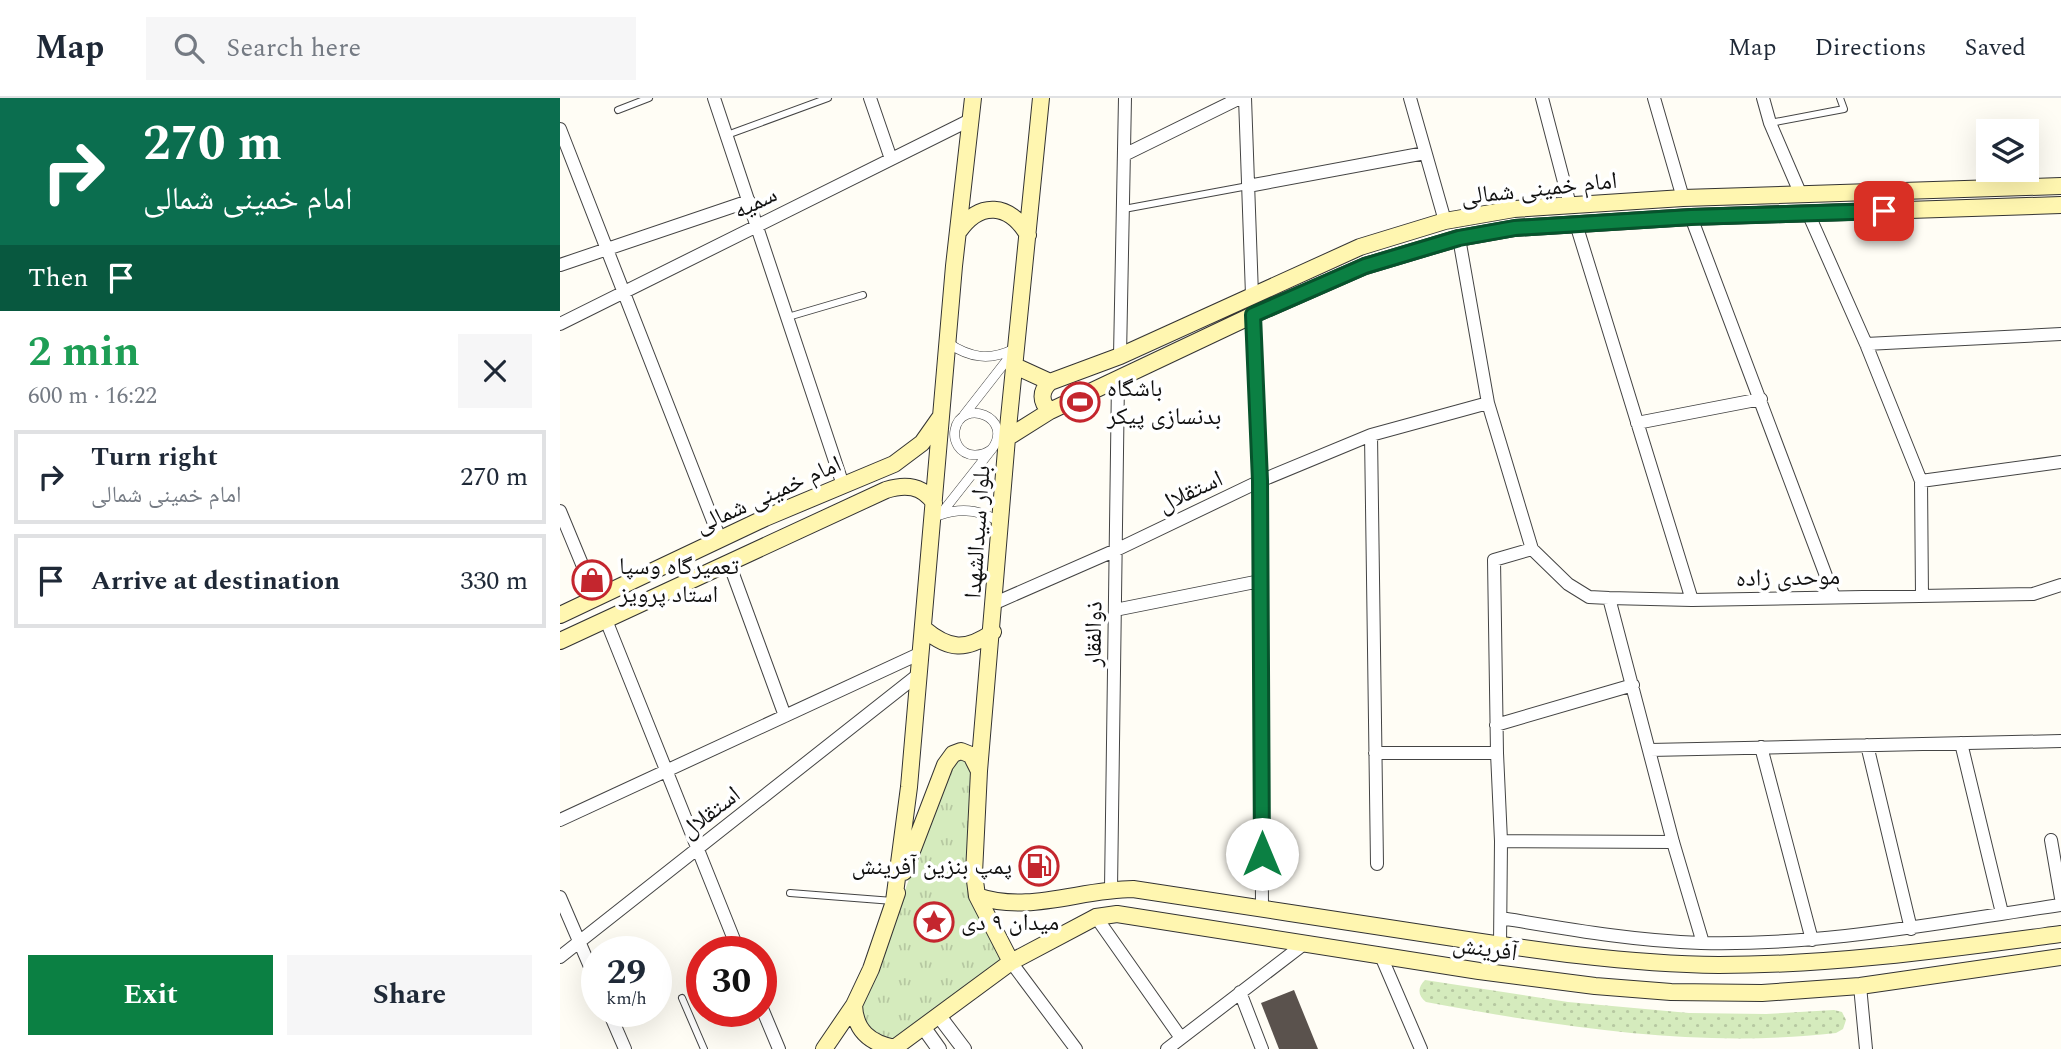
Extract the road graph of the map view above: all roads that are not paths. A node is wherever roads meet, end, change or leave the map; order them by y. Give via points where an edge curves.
1 (649, 98) edge
2 (714, 98) edge
3 (828, 98) edge
4 (870, 98) edge
5 (973, 98) edge
6 (1041, 98) edge
7 (1125, 98) edge
8 (1240, 98) edge
9 (1245, 98) edge
10 (1410, 98) edge
11 (1542, 98) edge
12 (1654, 98) edge
13 (1763, 98) edge
14 (1840, 98) edge
15 (618, 110) dead end
16 (970, 120) junction
17 (1770, 123) junction
18 (560, 129) edge
19 (727, 135) junction
20 (1425, 153) junction
21 (1124, 155) junction
22 (891, 159) junction
23 (2061, 186) edge
24 (1248, 187) junction
25 (1801, 195) junction
26 (1683, 198) junction
27 (749, 201) junction
28 (1570, 205) junction
29 (2061, 205) edge
30 (1124, 209) junction
31 (1808, 213) junction
32 (1691, 217) junction
33 (1445, 221) junction
34 (1576, 224) junction
35 (757, 225) junction
36 (958, 231) junction
37 (1028, 235) junction
38 (1459, 238) junction
39 (607, 251) junction
40 (560, 265) edge
41 (624, 292) junction
42 (863, 295) dead end
43 (1252, 295) junction
44 (1253, 315) junction
45 (788, 318) junction
46 (560, 324) edge
47 (2061, 334) edge
48 (948, 343) junction
49 (1866, 344) junction
50 (1017, 347) junction
51 (1120, 356) junction
52 (1015, 366) junction
53 (1118, 380) junction
54 (1049, 382) junction
55 (1761, 399) junction
56 (1488, 403) junction
57 (1050, 411) junction
58 (942, 414) junction
59 (961, 418) junction
60 (1637, 424) junction
61 (1371, 435) junction
62 (1007, 438) junction
63 (992, 449) junction
64 (899, 461) junction
65 (2061, 462) edge
66 (1260, 481) junction
67 (1921, 481) junction
68 (844, 485) junction
69 (898, 486) junction
70 (560, 511) edge
71 (935, 512) junction
72 (1001, 523) junction
73 (720, 539) junction
74 (1532, 548) junction
75 (1116, 550) junction
76 (729, 563) junction
77 (1260, 581) junction
78 (2061, 585) edge
79 (1922, 596) junction
80 (1834, 597) junction
81 (596, 598) junction
82 (1609, 598) junction
83 (1692, 600) junction
84 (995, 603) junction
85 (1115, 610) junction
86 (560, 615) edge
87 (606, 620) junction
88 (924, 629) junction
89 (993, 632) junction
90 (560, 641) edge
91 (921, 653) junction
92 (919, 674) junction
93 (1633, 685) junction
94 (785, 716) junction
95 (1496, 725) junction
96 (2061, 741) edge
97 (1961, 743) junction
98 (1867, 745) junction
99 (1761, 747) junction
100 (1650, 750) junction
101 (1375, 753) junction
102 (1497, 753) junction
103 (666, 771) junction
104 (979, 771) junction
105 (560, 820) edge
106 (2050, 840) dead end
107 (1501, 841) junction
108 (1674, 842) junction
109 (696, 849) junction
110 (1377, 864) dead end
111 (1111, 889) junction
112 (790, 893) dead end
113 (1167, 894) junction
114 (560, 897) edge
115 (977, 897) junction
116 (2061, 898) edge
117 (894, 901) junction
118 (2061, 905) edge
119 (1262, 908) junction
120 (2002, 913) junction
121 (1096, 917) junction
122 (1501, 918) junction
123 (1164, 920) junction
124 (1911, 929) junction
125 (2061, 934) edge
126 (732, 936) edge
127 (1812, 940) junction
128 (579, 942) junction
129 (1703, 943) junction
130 (1304, 944) junction
131 (1500, 945) junction
132 (581, 947) edge
133 (1381, 956) junction
134 (560, 957) edge
135 (2061, 957) edge
136 (1012, 962) junction
137 (1860, 986) junction
138 (1240, 992) junction
139 (682, 998) dead end
140 (853, 1005) junction
141 (932, 1021) junction
142 (615, 1027) edge
143 (770, 1027) edge
144 (1181, 1038) junction
145 (894, 1048) edge
146 (625, 1049) edge
147 (704, 1049) edge
148 (779, 1049) edge
149 (824, 1049) edge
150 (939, 1049) edge
151 (964, 1049) edge
152 (1076, 1049) edge
153 (1167, 1049) edge
154 (1262, 1049) edge
155 (1421, 1049) edge
156 (1866, 1049) edge

1 - 15 lane
2 - 19 street
3 - 19 lane
4 - 22 street
5 - 16 main road, بلوار سیدالشهدا
6 - 37 main road, بلوار سیدالشهدا
7 - 21 street
8 - 21 street
9 - 24 street
10 - 20 street
11 - 28 street
12 - 26 street
13 - 17 street
14 - 17 lane via 1844,109
16 - 22 street, سمیه
16 - 36 main road, بلوار سیدالشهدا
17 - 25 street
18 - 39 street
19 - 27 street
20 - 24 street
20 - 33 street
21 - 30 street
22 - 35 street, سمیه
23 - 25 main road, امام خمینی شمالی
24 - 30 lane
24 - 43 street
25 - 26 main road, امام خمینی شمالی
26 - 28 main road, امام خمینی شمالی
27 - 35 street
27 - 39 street
28 - 33 main road, امام خمینی شمالی
29 - 31 main road, امام خمینی شمالی
30 - 51 street
31 - 32 main road, امام خمینی شمالی
31 - 49 street
32 - 34 main road, امام خمینی شمالی
32 - 55 street
33 - 43 main road, امام خمینی شمالی via 1360,247
34 - 38 main road, امام خمینی شمالی
34 - 60 street
35 - 41 street, سمیه
35 - 45 street
36 - 37 main road via 980,211 994,209 1009,213
36 - 48 main road, بلوار سیدالشهدا
37 - 50 main road, بلوار سیدالشهدا
38 - 44 main road, امام خمینی شمالی via 1365,266
38 - 56 street
39 - 40 street
39 - 41 street
41 - 46 street, سمیه
41 - 73 street
42 - 45 lane
43 - 51 main road, امام خمینی شمالی
44 - 53 main road, امام خمینی شمالی
44 - 66 street
45 - 68 street
47 - 49 street
48 - 50 street via 974,356 989,357
48 - 58 main road, بلوار سیدالشهدا
49 - 67 street
50 - 52 main road, بلوار سیدالشهدا
50 - 59 street
51 - 54 main road, امام خمینی شمالی
52 - 54 main road
52 - 62 main road, بلوار سیدالشهدا
53 - 57 main road, امام خمینی شمالی
53 - 75 street, ذوالفقار
54 - 57 main road via 1042,396
55 - 60 street
55 - 80 street
56 - 61 street, استقلال
56 - 74 street
57 - 62 main road, امام خمینی شمالی
58 - 64 main road, امام خمینی شمالی via 922,443
58 - 71 main road, بلوار سیدالشهدا
59 - 63 street via 975,412 989,417 998,429
59 - 63 street via 955,438 962,450 975,456
60 - 83 street
61 - 66 street, استقلال
61 - 101 street
62 - 72 main road, بلوار سیدالشهدا
63 - 71 street
64 - 68 main road, امام خمینی شمالی
64 - 69 main road via 908,475
65 - 67 street
66 - 75 street, استقلال
66 - 77 street
67 - 79 street
68 - 73 main road, امام خمینی شمالی
69 - 71 main road via 922,491
69 - 76 main road, امام خمینی شمالی
70 - 81 street
71 - 72 street via 976,511
71 - 88 main road, بلوار سیدالشهدا
72 - 84 main road, بلوار سیدالشهدا
73 - 81 main road, امام خمینی شمالی
74 - 82 street, موحدی زاده via 1568,584 1589,597
74 - 95 street via 1494,559
75 - 84 street, استقلال
75 - 85 street, ذوالفقار
76 - 87 main road, امام خمینی شمالی
76 - 94 street
77 - 85 street
77 - 119 street
78 - 79 street, موحدی زاده via 2033,594
79 - 80 street, موحدی زاده
80 - 83 street, موحدی زاده
81 - 86 main road, امام خمینی شمالی
82 - 83 street, موحدی زاده
82 - 93 street
84 - 89 main road, بلوار سیدالشهدا
85 - 111 street, ذوالفقار
87 - 90 main road, امام خمینی شمالی
87 - 103 street
88 - 89 main road via 939,641 958,646 977,643
88 - 91 main road, بلوار سیدالشهدا
89 - 104 main road, بلوار سیدالشهدا
91 - 92 main road, بلوار سیدالشهدا
91 - 94 street
92 - 109 street, استقلال
92 - 117 main road, بلوار سیدالشهدا
93 - 95 street
93 - 100 street
94 - 103 street
95 - 102 street
96 - 97 street
97 - 98 street
97 - 120 street
98 - 99 street
98 - 124 street
99 - 100 street
99 - 127 street
100 - 108 street
101 - 102 street
101 - 110 street
102 - 107 street
103 - 105 street
103 - 109 street
104 - 115 main road, بلوار سیدالشهدا
104 - 117 main road via 971,755 961,751 945,765
106 - 116 street
107 - 108 street
107 - 122 street
108 - 129 street
109 - 126 street
109 - 128 street, استقلال
111 - 113 main road, آفرینش
111 - 115 main road, آفرینش via 1018,904
112 - 117 lane
113 - 119 main road, آفرینش
113 - 123 main road
114 - 128 street
115 - 136 main road, بلوار سیدالشهدا
117 - 140 main road via 871,969
118 - 120 street
119 - 131 main road, آفرینش
120 - 124 street
121 - 123 main road, آفرینش via 1116,914
121 - 136 main road, آفرینش
121 - 144 street
122 - 129 street via 1602,935
122 - 131 street
123 - 130 main road, آفرینش
124 - 127 street
125 - 131 main road, آفرینش via 1888,956 1732,965
127 - 129 street
128 - 132 street
128 - 134 street, استقلال
130 - 133 main road, آفرینش
130 - 138 street
133 - 137 main road, آفرینش via 1671,992 1762,993
133 - 155 street
135 - 137 main road, آفرینش
136 - 141 main road, آفرینش
136 - 152 street
137 - 156 street
138 - 144 street
138 - 154 street
139 - 147 lane
140 - 145 main road via 854,1019 865,1036
140 - 149 main road
141 - 145 main road, آفرینش
141 - 150 street
141 - 151 street
142 - 146 street
143 - 148 street
144 - 153 street

